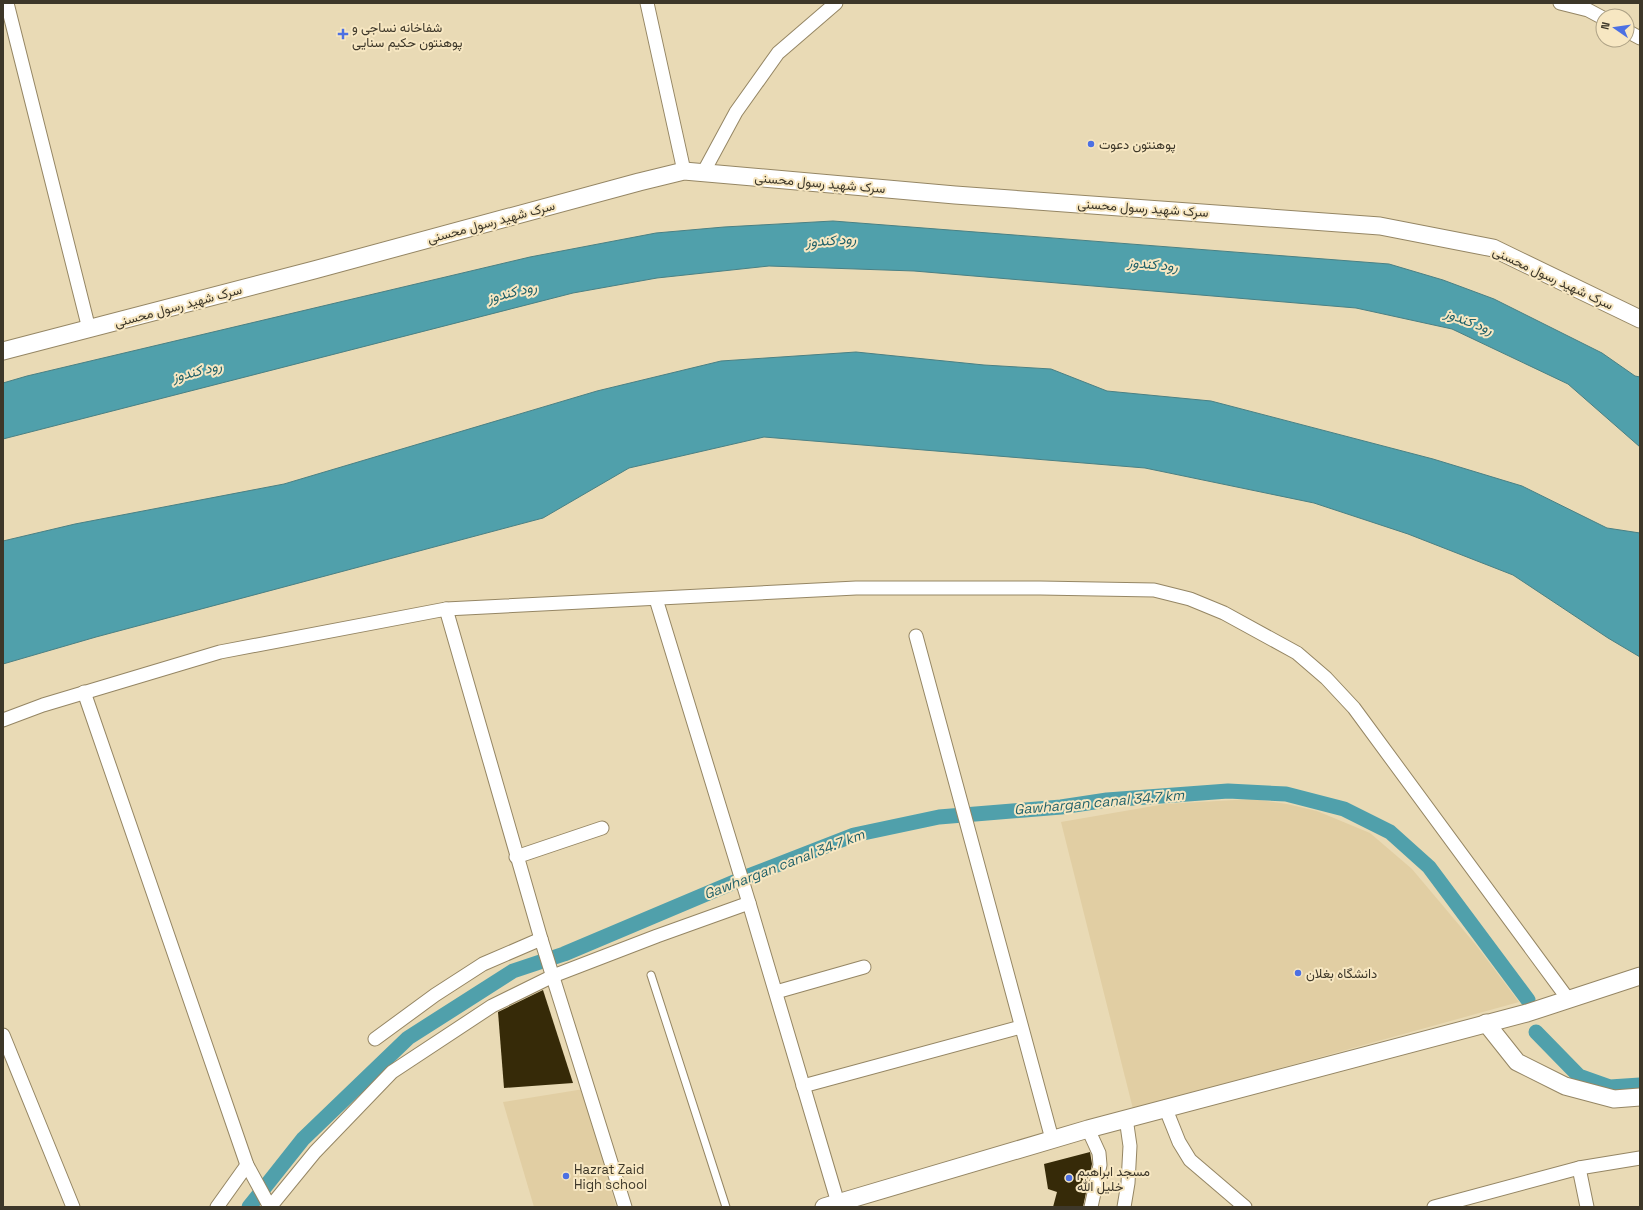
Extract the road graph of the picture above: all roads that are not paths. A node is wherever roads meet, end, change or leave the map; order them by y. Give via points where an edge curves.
1 (7, 3) edge
2 (647, 3) edge
3 (836, 3) edge
4 (1560, 3) edge
5 (1595, 14) edge
6 (684, 171) junction
7 (703, 173) junction
8 (1640, 319) edge
9 (89, 329) junction
10 (3, 351) edge
11 (656, 599) junction
12 (446, 610) junction
13 (916, 636) dead end
14 (84, 692) junction
15 (3, 720) edge
16 (602, 828) dead end
17 (516, 857) junction
18 (749, 903) junction
19 (541, 939) junction
20 (864, 967) dead end
21 (651, 975) dead end
22 (553, 976) junction
23 (1640, 976) edge
24 (776, 992) junction
25 (1568, 999) junction
26 (1486, 1023) junction
27 (1021, 1027) junction
28 (3, 1035) edge
29 (375, 1039) dead end
30 (803, 1086) junction
31 (1640, 1097) edge
32 (1165, 1107) junction
33 (1126, 1118) junction
34 (1088, 1129) junction
35 (1052, 1139) junction
36 (1640, 1158) edge
37 (247, 1165) junction
38 (1579, 1168) junction
39 (831, 1205) edge
40 (73, 1207) edge
41 (217, 1207) edge
42 (270, 1207) edge
43 (625, 1207) edge
44 (726, 1207) edge
45 (1091, 1207) edge
46 (1124, 1207) edge
47 (1245, 1207) edge
48 (1434, 1207) edge
49 (1587, 1207) edge

1 - 9 street
2 - 6 street
3 - 7 street via 778,53 736,112
4 - 5 street
6 - 7 street, سرک شهید رسول محسنی
6 - 9 street, سرک شهید رسول محسنی
7 - 8 street, سرک شهید رسول محسنی via 955,195 1380,226 1493,248
9 - 10 street, سرک شهید رسول محسنی
11 - 12 street
11 - 18 street
11 - 25 street via 856,588 1154,590 1190,599 1224,613 1297,653 1326,678 1349,703
12 - 14 street via 220,652
12 - 17 street
13 - 27 street
14 - 15 street
14 - 37 street
16 - 17 street
17 - 19 street
18 - 22 street
18 - 24 street
19 - 22 street
19 - 29 street via 483,964
20 - 24 street
21 - 44 lane
22 - 42 street via 492,1006 392,1072 315,1152
22 - 43 street
23 - 25 street
24 - 30 street
25 - 26 street
26 - 31 street via 1517,1062 1565,1086 1614,1099
26 - 32 street
27 - 30 street
27 - 35 street
28 - 40 street
30 - 39 street
32 - 33 street
32 - 47 street via 1179,1142 1190,1160
33 - 34 street
33 - 46 street via 1130,1146
34 - 35 street
34 - 45 street via 1099,1153 1100,1165
35 - 39 street
36 - 38 street
37 - 41 street
37 - 42 street
38 - 48 street
38 - 49 street

